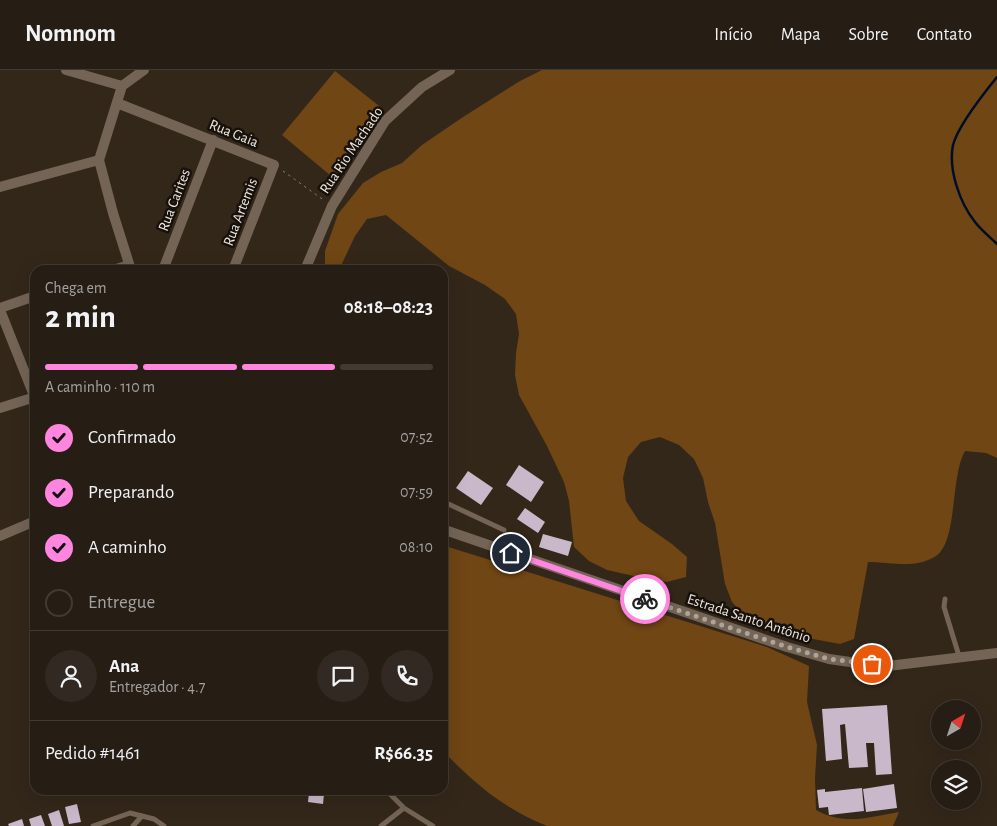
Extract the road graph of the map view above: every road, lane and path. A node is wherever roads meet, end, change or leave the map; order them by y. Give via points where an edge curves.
1 (66, 70) edge
2 (144, 70) edge
3 (450, 70) edge
4 (122, 86) junction
5 (117, 104) junction
6 (213, 140) junction
7 (99, 160) junction
8 (274, 165) junction
9 (0, 186) edge
10 (332, 206) junction
11 (129, 265) edge
12 (165, 265) edge
13 (235, 265) edge
14 (307, 265) edge
15 (30, 298) edge
16 (0, 309) edge
17 (30, 384) edge
18 (30, 399) edge
19 (0, 408) edge
20 (448, 504) edge
21 (30, 523) edge
22 (504, 530) dead end
23 (448, 531) edge
24 (0, 536) edge
25 (944, 599) dead end
26 (997, 653) edge
27 (959, 656) junction
28 (391, 795) edge
29 (404, 808) junction
30 (142, 816) junction
31 (154, 819) junction
32 (93, 826) edge
33 (133, 826) edge
34 (149, 826) edge
35 (164, 826) edge
36 (381, 826) edge
37 (433, 826) edge

1 - 4 street
2 - 4 street
3 - 10 street, Rua Rio Machado via 422,86 385,121
4 - 5 street
5 - 6 street, Rua Gaia
5 - 7 street
6 - 8 street, Rua Gaia
6 - 12 street, Rua Carites
7 - 9 street
7 - 11 street
8 - 10 path
8 - 13 street, Rua Artemis
10 - 14 street, Rua Rio Machado
15 - 16 street
16 - 17 street
18 - 19 street
20 - 22 lane
21 - 24 street
23 - 27 street, Estrada Santo Antônio via 829,659 888,666
25 - 27 lane
26 - 27 street, Estrada Santo Antônio
28 - 29 lane
29 - 36 lane
29 - 37 lane
30 - 31 lane
30 - 32 lane via 130,814
30 - 33 lane
31 - 34 lane
31 - 35 lane

